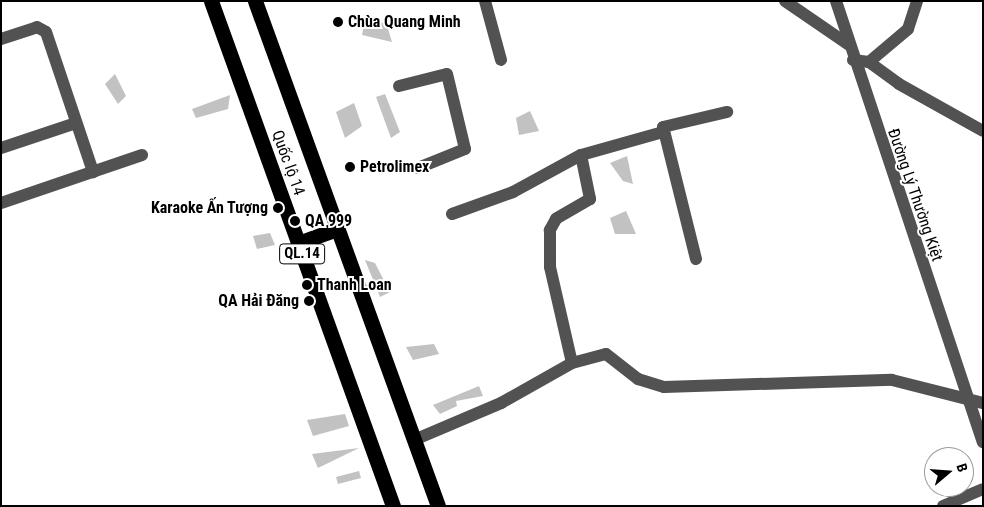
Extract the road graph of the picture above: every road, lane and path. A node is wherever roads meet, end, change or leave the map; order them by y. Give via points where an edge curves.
1 (211, 1) edge
2 (255, 1) edge
3 (485, 1) edge
4 (784, 1) edge
5 (836, 1) edge
6 (917, 1) edge
7 (1, 39) edge
8 (849, 45) junction
9 (501, 60) dead end
10 (853, 60) junction
11 (870, 62) junction
12 (399, 86) dead end
13 (727, 112) dead end
14 (76, 123) junction
15 (983, 131) edge
16 (663, 132) junction
17 (2, 143) edge
18 (581, 155) junction
19 (142, 156) dead end
20 (418, 168) dead end
21 (93, 172) junction
22 (1, 203) edge
23 (452, 214) dead end
24 (338, 229) junction
25 (298, 243) junction
26 (696, 259) dead end
27 (572, 363) junction
28 (966, 398) junction
29 (983, 403) edge
30 (414, 440) junction
31 (983, 442) edge
32 (983, 489) edge
33 (394, 506) edge
34 (438, 506) edge
35 (943, 506) edge

1 - 25 highway, Quốc lộ 14 / QL.14
2 - 24 highway, Quốc lộ 14 / QL.14
3 - 9 street
4 - 8 street
5 - 8 street, Đường Lý Thường Kiệt
6 - 11 street via 908,28
7 - 14 street via 37,27 46,32
8 - 10 street, Đường Lý Thường Kiệt
10 - 11 street
10 - 28 street, Đường Lý Thường Kiệt
11 - 15 street via 899,84
12 - 20 street via 447,74 465,149
13 - 16 street via 665,125
14 - 17 street
14 - 21 street
16 - 18 street
16 - 26 street
18 - 23 street via 513,192
18 - 27 street via 590,199 556,218 548,241
19 - 21 street
21 - 22 street
24 - 25 highway
24 - 30 highway, Quốc lộ 14 / QL.14
25 - 33 highway, Quốc lộ 14 / QL.14
27 - 28 street via 606,354 638,378 664,387 892,380
27 - 30 street via 501,403
28 - 29 street
28 - 31 street, Đường Lý Thường Kiệt
30 - 34 highway, Quốc lộ 14 / QL.14
32 - 35 street

